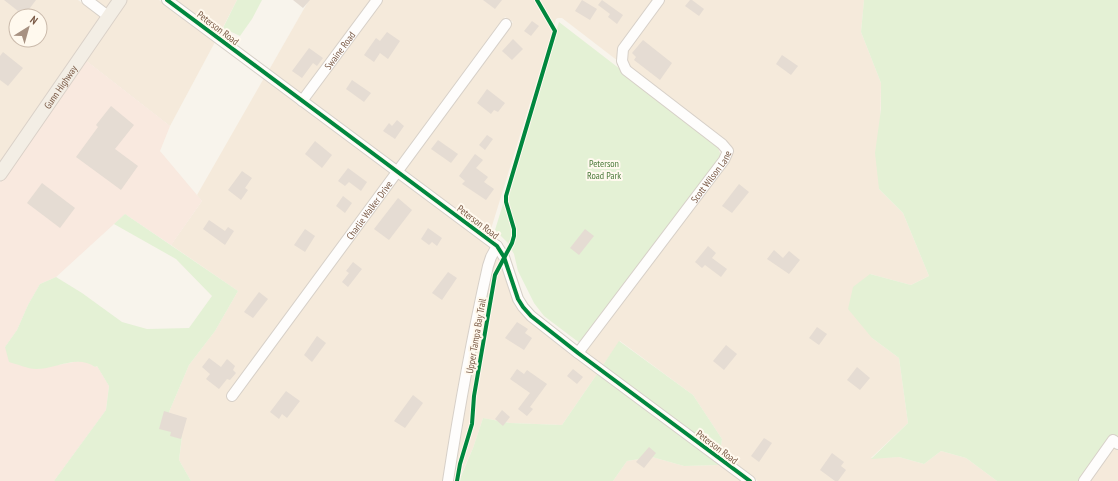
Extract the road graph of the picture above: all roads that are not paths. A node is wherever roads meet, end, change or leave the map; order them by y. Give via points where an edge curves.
1 (87, 0) edge
2 (120, 0) edge
3 (167, 0) edge
4 (377, 0) edge
5 (659, 0) edge
6 (108, 16) junction
7 (506, 24) dead end
8 (302, 101) junction
9 (397, 171) junction
10 (0, 174) edge
11 (497, 246) junction
12 (578, 353) junction
13 (232, 396) dead end
14 (1118, 444) edge
15 (448, 481) edge
16 (750, 481) edge
17 (1084, 481) edge

1 - 6 street
2 - 6 main road, Gunn Highway
3 - 8 street, Peterson Road
4 - 8 street, Swaine Road
5 - 12 street, Scott Wilson Lane via 623,49 622,60 626,70 728,151 724,160
6 - 10 main road, Gunn Highway
7 - 9 street, Charlie Walker Drive
8 - 9 street, Peterson Road
9 - 11 street, Peterson Road
9 - 13 street, Charlie Walker Drive
11 - 12 street, Peterson Road via 504,257 523,307
11 - 15 street via 488,266 471,342
12 - 16 street, Peterson Road
14 - 17 street via 1113,440

